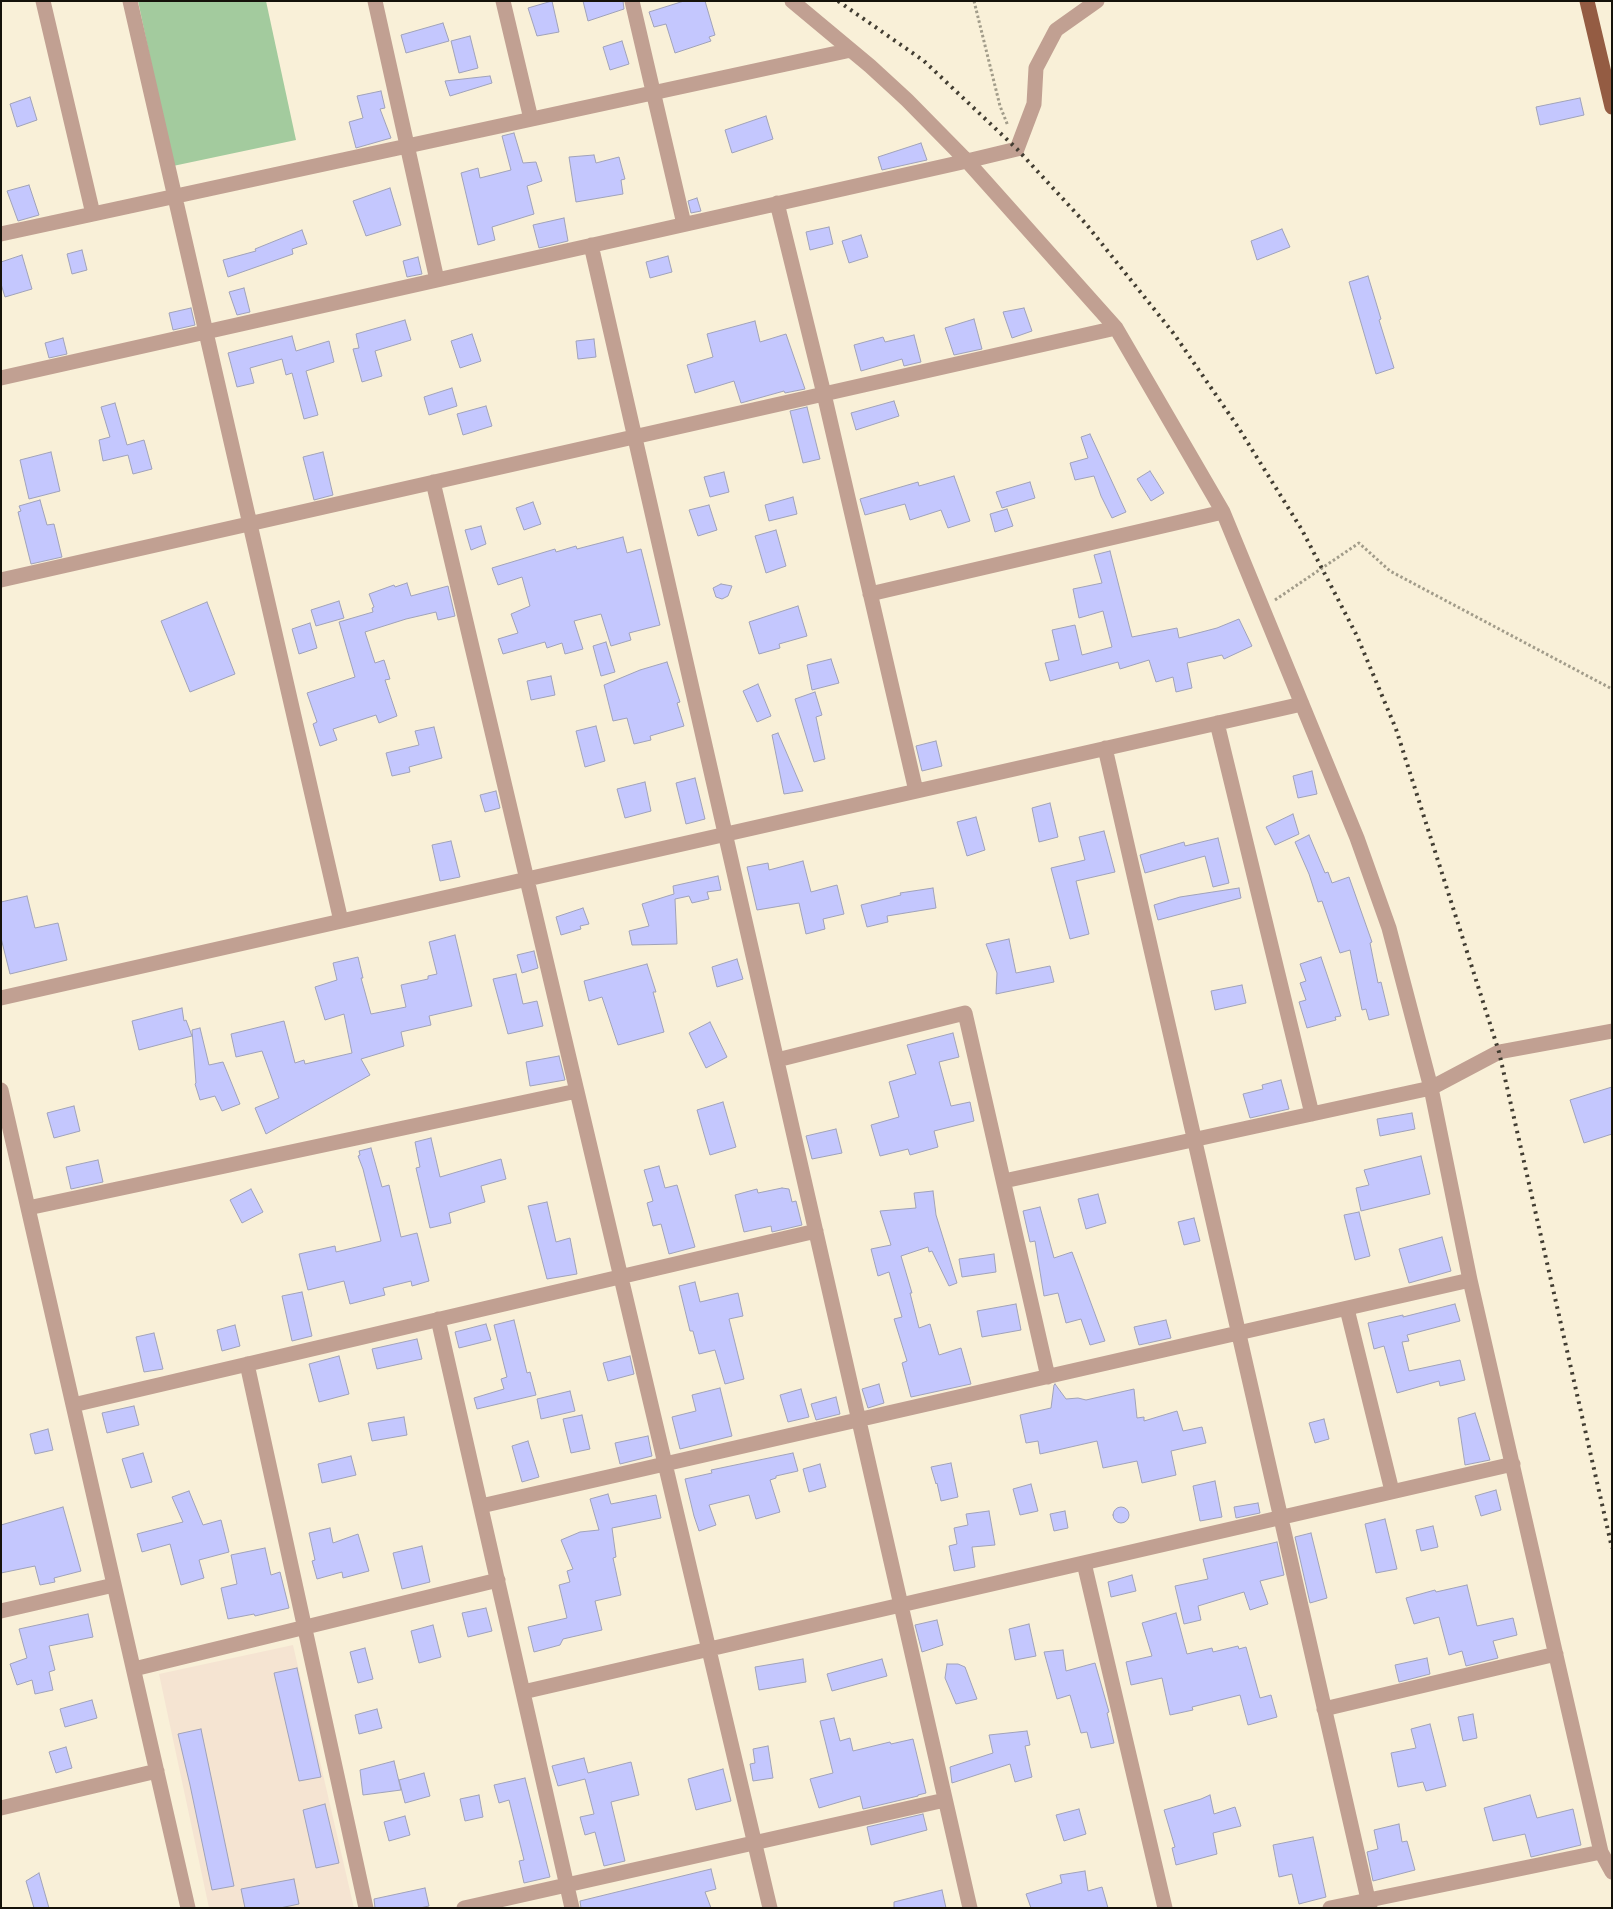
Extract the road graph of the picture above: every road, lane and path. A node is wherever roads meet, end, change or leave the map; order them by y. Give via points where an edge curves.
1 (43, 1) edge
2 (130, 1) edge
3 (375, 1) edge
4 (503, 1) edge
5 (632, 1) edge
6 (792, 1) edge
7 (974, 1) edge
8 (1096, 1) edge
9 (1587, 1) edge
10 (851, 50) junction
11 (654, 92) junction
12 (1612, 107) edge
13 (531, 119) junction
14 (407, 146) junction
15 (1017, 150) junction
16 (967, 161) junction
17 (175, 196) junction
18 (777, 204) junction
19 (93, 214) junction
20 (684, 224) junction
21 (1, 234) edge
22 (591, 245) junction
23 (436, 280) junction
24 (1116, 328) junction
25 (206, 332) junction
26 (1, 378) edge
27 (824, 394) junction
28 (635, 437) junction
29 (433, 482) junction
30 (1223, 512) junction
31 (250, 523) junction
32 (1, 580) edge
33 (870, 594) junction
34 (1263, 608) junction
35 (1612, 689) edge
36 (1302, 704) junction
37 (1217, 723) junction
38 (1105, 748) junction
39 (916, 791) junction
40 (726, 834) junction
41 (527, 879) junction
42 (342, 921) junction
43 (1, 998) edge
44 (1612, 1031) edge
45 (777, 1060) junction
46 (1431, 1088) junction
47 (1, 1090) edge
48 (577, 1091) junction
49 (1312, 1114) junction
50 (1194, 1140) junction
51 (1004, 1181) junction
52 (28, 1208) junction
53 (816, 1231) junction
54 (621, 1277) junction
55 (1470, 1280) junction
56 (1347, 1309) junction
57 (438, 1319) junction
58 (1238, 1333) junction
59 (247, 1364) junction
60 (1048, 1377) junction
61 (73, 1405) junction
62 (859, 1420) junction
63 (665, 1464) junction
64 (1513, 1464) junction
65 (1392, 1492) junction
66 (481, 1506) junction
67 (1281, 1517) junction
68 (1084, 1563) junction
69 (498, 1580) junction
70 (114, 1585) junction
71 (901, 1605) junction
72 (1, 1611) edge
73 (305, 1627) junction
74 (709, 1649) junction
75 (1556, 1654) junction
76 (134, 1669) junction
77 (523, 1692) junction
78 (1324, 1709) junction
79 (157, 1771) junction
80 (946, 1800) junction
81 (1, 1808) edge
82 (754, 1843) junction
83 (1601, 1852) junction
84 (1612, 1872) edge
85 (567, 1884) junction
86 (1369, 1903) edge
87 (188, 1908) edge
88 (366, 1908) edge
89 (464, 1908) edge
90 (572, 1908) edge
91 (770, 1908) edge
92 (970, 1908) edge
93 (1165, 1908) edge
94 (1330, 1908) edge

1 - 19 street
2 - 17 street
3 - 14 street
4 - 13 street
5 - 11 street
6 - 10 street
7 - 15 path via 1000,106
8 - 15 street via 1056,30 1036,68 1034,104
9 - 12 main road
10 - 11 street
10 - 16 street via 907,100
11 - 13 street
11 - 20 street
13 - 14 street
14 - 17 street
14 - 23 street
15 - 16 street
16 - 18 street
16 - 24 street
17 - 19 street
17 - 25 street
18 - 20 street
18 - 27 street
19 - 21 street
20 - 22 street
22 - 23 street
22 - 28 street
23 - 25 street
24 - 27 street
24 - 30 street
25 - 26 street
25 - 31 street
27 - 28 street
27 - 33 street
28 - 29 street
28 - 40 street
29 - 31 street
29 - 41 street
30 - 33 street
30 - 34 street
31 - 32 street
31 - 42 street
33 - 39 street
34 - 35 path via 1359,543 1390,571
34 - 36 street
36 - 37 street
36 - 46 street via 1357,838 1389,928
37 - 38 street
37 - 49 street
38 - 39 street
38 - 50 street
39 - 40 street
40 - 41 street
40 - 45 street
41 - 42 street
41 - 48 street
42 - 43 street
44 - 46 street via 1498,1052
45 - 51 street via 966,1013
45 - 53 street
46 - 49 street
46 - 55 street
47 - 52 street
48 - 52 street
48 - 54 street
49 - 50 street
50 - 51 street
50 - 58 street
51 - 60 street
52 - 61 street
53 - 54 street
53 - 62 street
54 - 57 street
54 - 63 street
55 - 56 street
55 - 64 street
56 - 58 street
56 - 65 street
57 - 59 street
57 - 66 street
58 - 60 street
58 - 67 street
59 - 61 street
59 - 73 street
60 - 62 street
61 - 70 street
62 - 63 street
62 - 71 street
63 - 66 street
63 - 74 street
64 - 65 street
64 - 75 street
65 - 67 street
66 - 69 street
67 - 68 street
67 - 78 street
68 - 71 street
68 - 93 street
69 - 73 street
69 - 77 street
70 - 72 street
70 - 76 street
71 - 74 street
71 - 80 street
73 - 76 street
73 - 88 street
74 - 77 street
74 - 82 street
75 - 78 street
75 - 83 street
76 - 79 street
77 - 85 street
78 - 86 street
79 - 81 street
79 - 87 street
80 - 82 street
80 - 92 street
82 - 85 street
82 - 91 street
83 - 84 street
83 - 86 street
85 - 89 street
85 - 90 street
86 - 94 street

